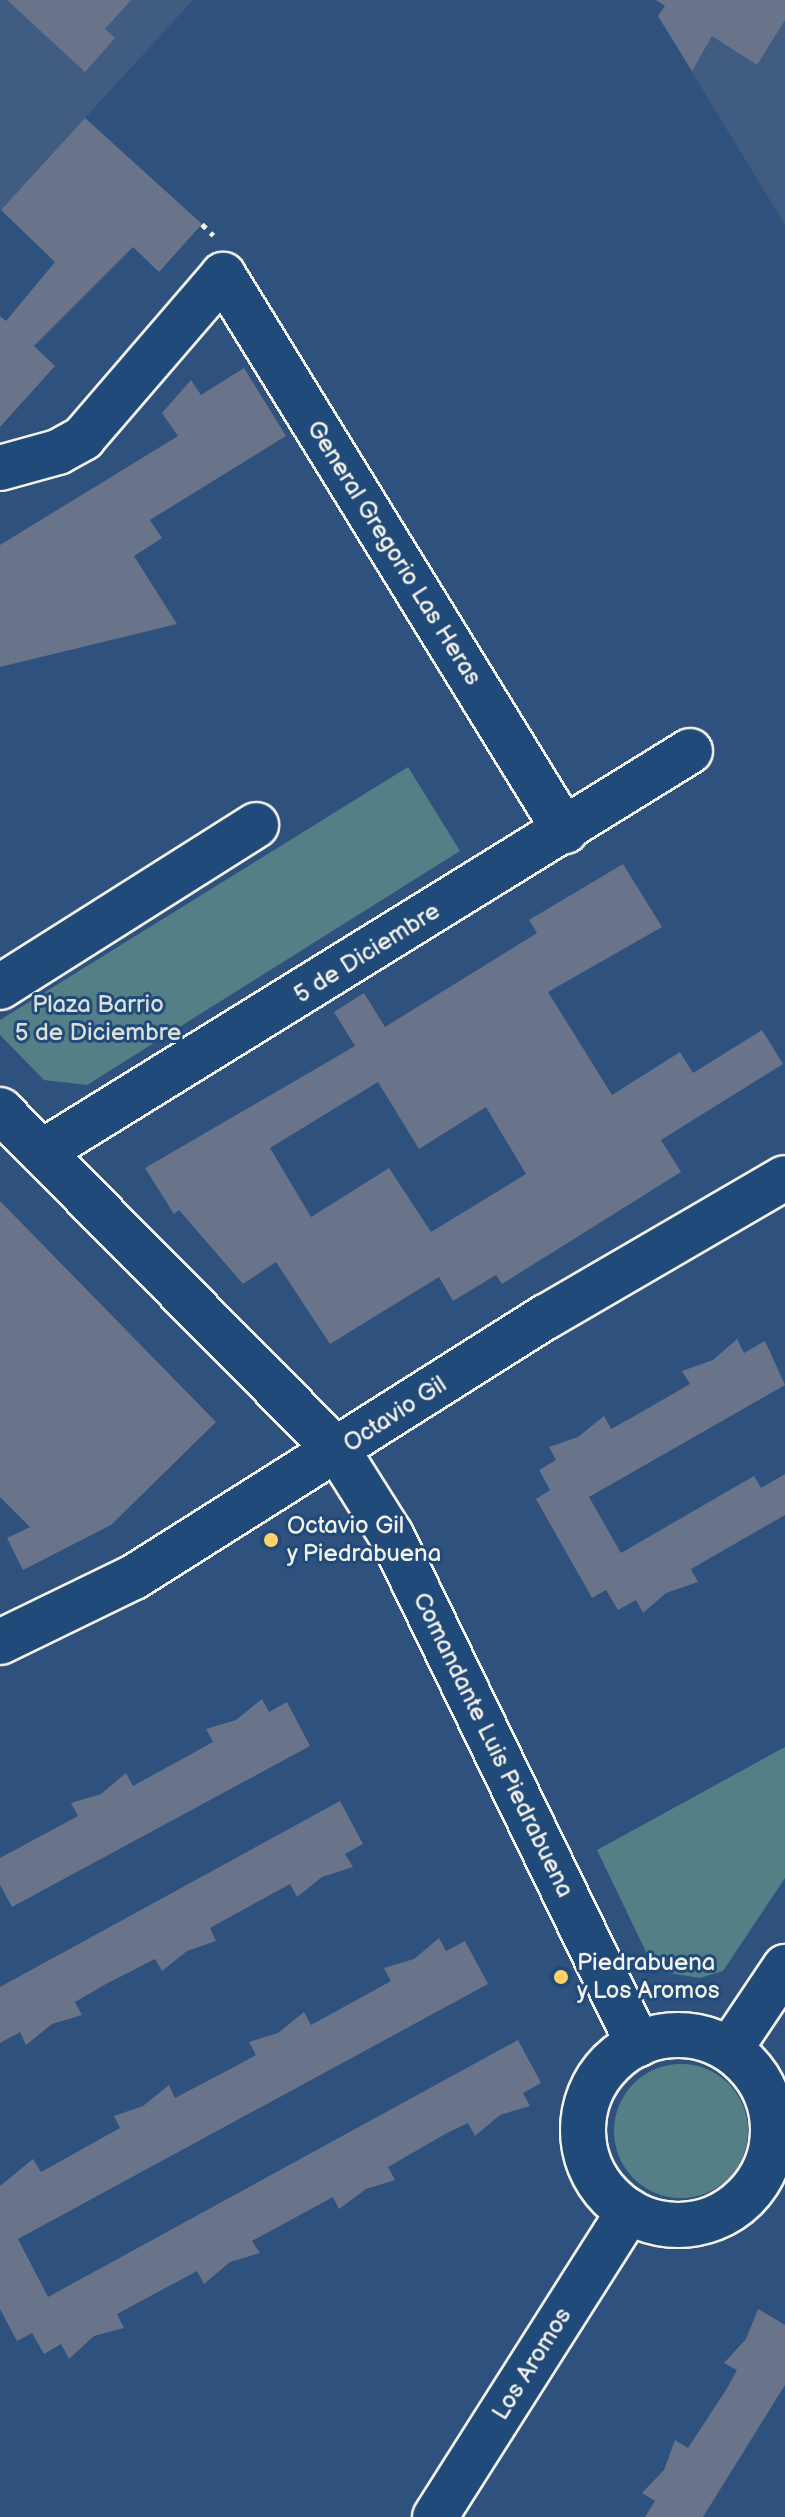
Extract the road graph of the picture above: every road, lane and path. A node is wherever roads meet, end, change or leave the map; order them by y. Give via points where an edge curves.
1 (0, 468) edge
2 (690, 751) dead end
3 (256, 825) dead end
4 (565, 831) junction
5 (0, 987) edge
6 (0, 1110) edge
7 (42, 1152) junction
8 (785, 1178) edge
9 (338, 1451) junction
10 (0, 1642) edge
11 (785, 1967) edge
12 (638, 2044) junction
13 (730, 2049) junction
14 (772, 2187) edge
15 (629, 2211) junction
16 (435, 2517) edge

1 - 4 street, General Gregorio Las Heras via 58,452 83,438 223,275
2 - 4 street, 5 de Diciembre
3 - 5 street
4 - 7 street, 5 de Diciembre
6 - 7 street, Comandante Luis Piedrabuena
7 - 9 street, Comandante Luis Piedrabuena
8 - 9 street, Octavio Gil via 546,1317
9 - 10 street, Octavio Gil via 134,1577
9 - 12 street, Comandante Luis Piedrabuena via 391,1535
11 - 13 street
12 - 13 street via 678,2033
12 - 15 street via 608,2065 593,2086 582,2137 600,2185
13 - 14 street via 764,2085 772,2110
14 - 15 street via 691,2225 665,2225
15 - 16 street, Los Aromos

